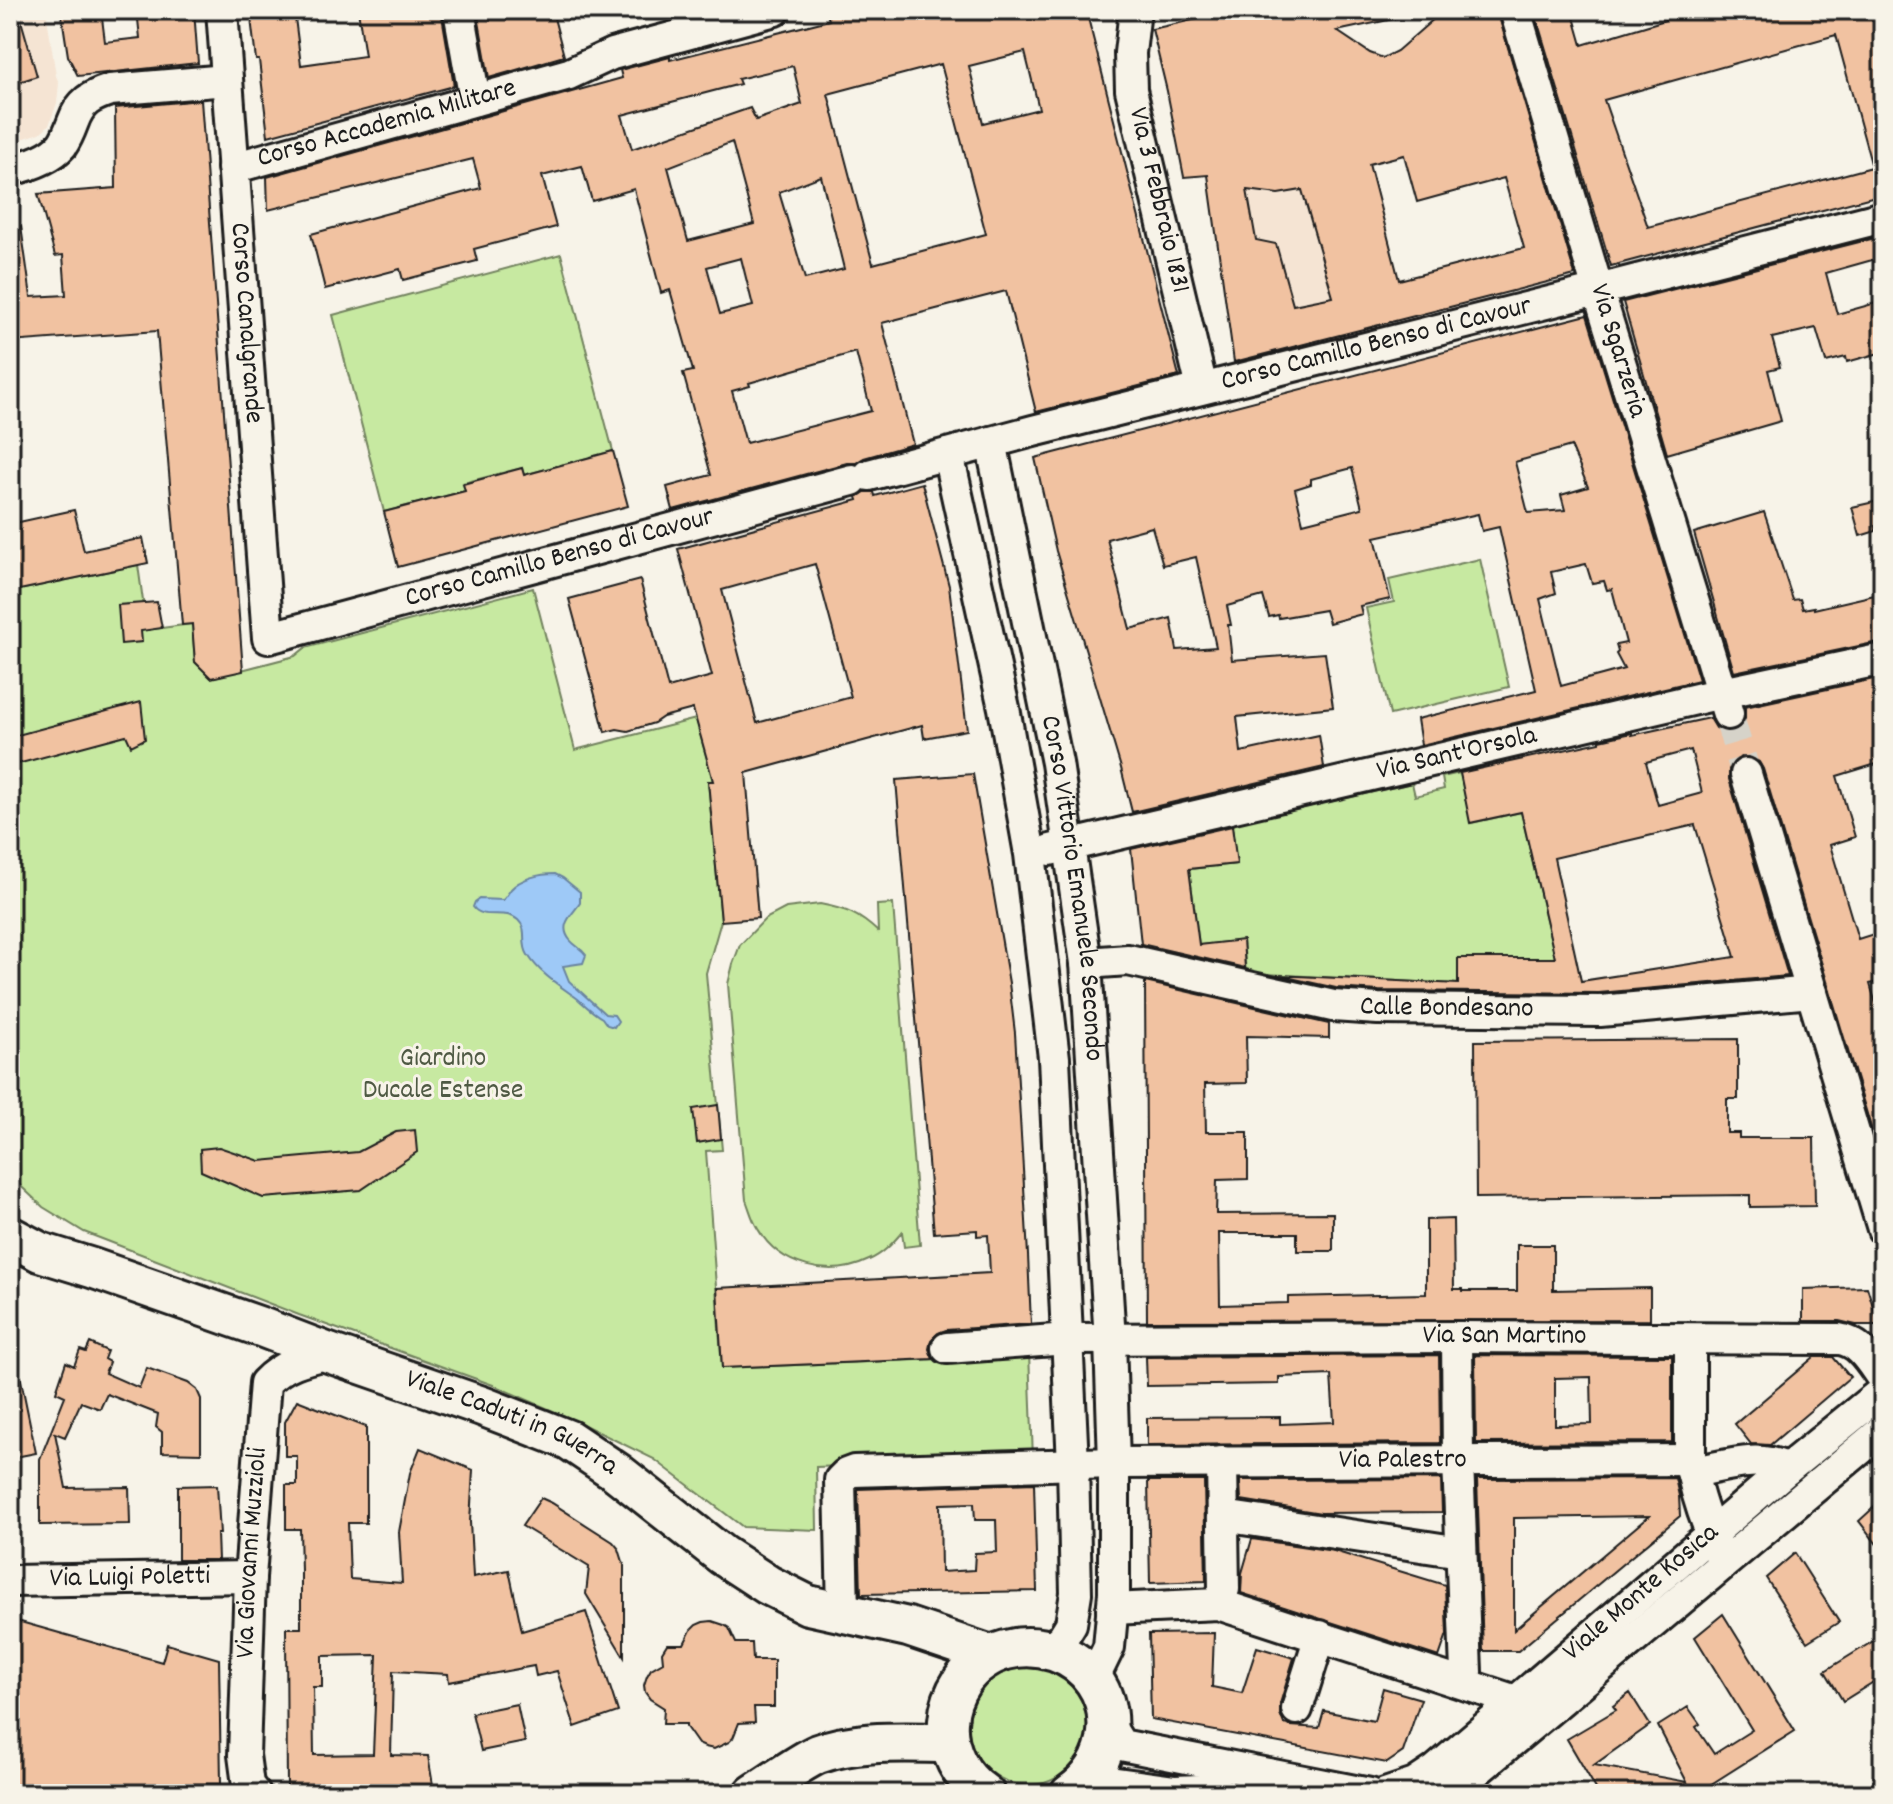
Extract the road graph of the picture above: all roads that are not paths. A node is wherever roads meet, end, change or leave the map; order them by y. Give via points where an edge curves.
1 (222, 10) edge
2 (459, 10) edge
3 (775, 10) edge
4 (1135, 10) edge
5 (1515, 10) edge
6 (227, 80) junction
7 (475, 100) junction
8 (233, 168) junction
9 (10, 170) edge
10 (1883, 217) edge
11 (1598, 290) junction
12 (1202, 388) junction
13 (991, 442) junction
14 (948, 454) junction
15 (268, 638) joint
16 (1883, 659) edge
17 (1725, 704) junction
18 (1746, 774) tunnel mouth
19 (1070, 845) junction
20 (1030, 854) junction
21 (1086, 963) junction
22 (1812, 992) junction
23 (10, 1221) edge
24 (1883, 1229) edge
25 (10, 1236) edge
26 (92, 1268) junction
27 (1457, 1337) junction
28 (1068, 1339) junction
29 (1690, 1339) junction
30 (1110, 1340) junction
31 (947, 1348) dead end
32 (329, 1353) junction
33 (1883, 1379) edge
34 (1883, 1391) edge
35 (1883, 1430) edge
36 (1458, 1460) junction
37 (1222, 1462) junction
38 (1114, 1463) junction
39 (1073, 1464) junction
40 (1691, 1466) junction
41 (1787, 1469) junction
42 (1223, 1516) junction
43 (1711, 1534) junction
44 (1461, 1552) junction
45 (1724, 1562) junction
46 (250, 1577) junction
47 (10, 1581) edge
48 (1218, 1604) junction
49 (1112, 1609) junction
50 (843, 1612) junction
51 (1320, 1636) junction
52 (1050, 1649) junction
53 (991, 1655) junction
54 (1466, 1672) dead end
55 (1093, 1680) junction
56 (1516, 1701) junction
57 (1297, 1709) dead end
58 (1108, 1724) junction
59 (949, 1743) junction
60 (1076, 1790) edge
61 (1455, 1792) edge
62 (1172, 1793) edge
63 (1384, 1793) edge
64 (255, 1794) edge
65 (754, 1794) edge
66 (985, 1794) edge
67 (1220, 1794) edge

1 - 6 street, Corso Canalgrande
2 - 7 street
3 - 7 street, Corso Accademia Militare via 612,54 569,74
4 - 12 street, Via 3 Febbraio 1831 via 1131,90
5 - 11 street, Via Sgarzeria
6 - 8 street, Corso Canalgrande
6 - 9 street via 98,94 78,109 57,151
7 - 8 street, Corso Accademia Militare
8 - 15 street, Corso Canalgrande
10 - 11 street, Corso Camillo Benso di Cavour
11 - 12 street, Corso Camillo Benso di Cavour
11 - 17 street, Via Sgarzeria
12 - 13 street, Corso Camillo Benso di Cavour
13 - 14 street, Corso Camillo Benso di Cavour
13 - 19 street, Corso Vittorio Emanuele Secondo
14 - 15 street, Corso Camillo Benso di Cavour
14 - 20 street, Corso Vittorio Emanuele Secondo
16 - 17 street, Via Sant'Orsola
17 - 19 street, Via Sant'Orsola
18 - 22 street
19 - 20 street, Via Sant'Orsola
19 - 21 street, Corso Vittorio Emanuele Secondo
20 - 28 street, Corso Vittorio Emanuele Secondo via 1054,1058
21 - 22 street, Calle Bondesano via 1128,960 1333,1006 1407,1009 1600,1011
21 - 30 street, Corso Vittorio Emanuele Secondo
22 - 24 street
23 - 26 street, Viale Caduti in Guerra
25 - 26 main road
26 - 32 main road, Viale Caduti in Guerra
27 - 29 street, Via San Martino
27 - 30 street, Via San Martino
27 - 36 street
28 - 30 street
28 - 31 street
28 - 39 street, Corso Vittorio Emanuele Secondo
29 - 33 street, Via San Martino via 1849,1340
29 - 40 street
30 - 38 street, Corso Vittorio Emanuele Secondo
32 - 46 street, Via Giovanni Muzzioli via 288,1365 265,1383
32 - 50 main road, Viale Caduti in Guerra via 569,1440 768,1585 808,1605
34 - 41 street, Viale Monte Kosica
35 - 45 street, Viale Monte Kosica
36 - 37 street, Via Palestro
36 - 40 street, Via Palestro
36 - 44 street
37 - 38 street, Via Palestro
37 - 42 street
38 - 39 street
38 - 49 street, Corso Vittorio Emanuele Secondo
39 - 50 street via 846,1474 840,1480
39 - 52 street, Corso Vittorio Emanuele Secondo via 1074,1611 1063,1637
40 - 41 street, Via Palestro via 1758,1460
40 - 43 street
41 - 43 street, Viale Monte Kosica
42 - 44 street
42 - 48 street via 1224,1589
43 - 45 street
43 - 56 street, Viale Monte Kosica
44 - 54 street
45 - 61 street, Viale Monte Kosica
46 - 47 street, Via Luigi Poletti
46 - 64 street, Via Giovanni Muzzioli via 244,1755 248,1785
48 - 49 street
48 - 51 street
49 - 55 street, Corso Vittorio Emanuele Secondo via 1109,1647
50 - 53 main road, Viale Caduti in Guerra
51 - 56 street
51 - 57 street
52 - 53 main road via 1023,1646
52 - 55 main road via 1072,1659
53 - 59 main road via 957,1689 948,1716
55 - 58 main road
56 - 63 street, Viale Monte Kosica via 1436,1770 1415,1784
58 - 60 main road via 1102,1756
58 - 63 street via 1121,1745
59 - 65 main road via 858,1745 816,1755
59 - 66 main road via 966,1778
60 - 62 street
62 - 67 street

